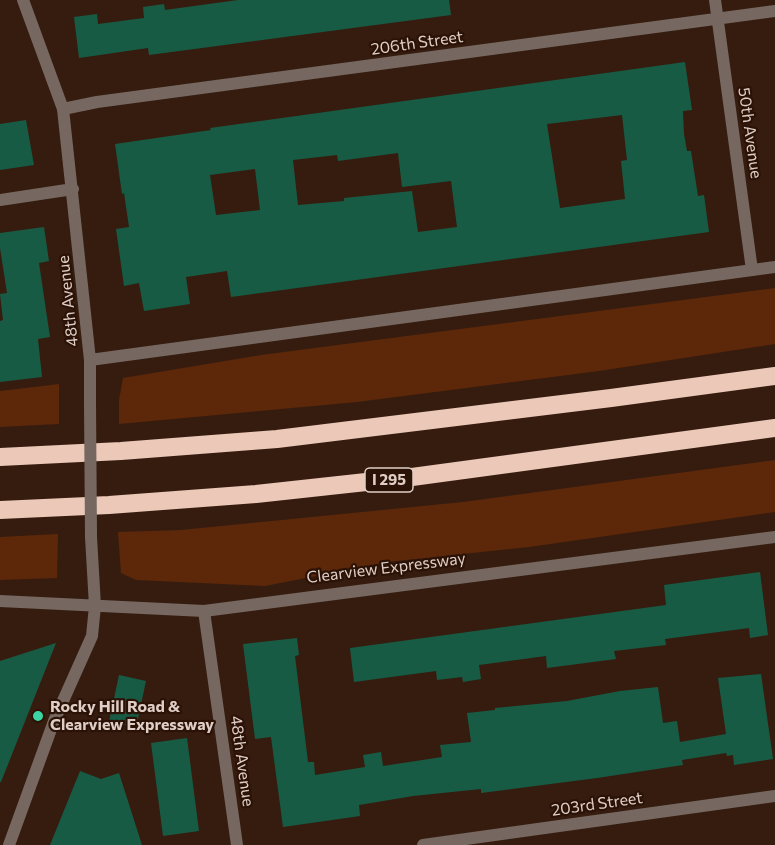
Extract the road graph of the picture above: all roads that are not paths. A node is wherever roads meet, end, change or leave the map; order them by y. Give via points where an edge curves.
1 (23, 0) edge
2 (715, 0) edge
3 (775, 11) edge
4 (718, 18) junction
5 (63, 109) junction
6 (73, 189) junction
7 (0, 200) edge
8 (775, 267) edge
9 (752, 270) junction
10 (90, 360) junction
11 (775, 376) edge
12 (775, 428) edge
13 (0, 457) edge
14 (0, 510) edge
15 (775, 537) edge
16 (0, 601) edge
17 (95, 606) junction
18 (204, 611) junction
19 (775, 796) edge
20 (9, 845) edge
21 (237, 845) edge
22 (423, 845) edge

1 - 5 street, 48th Avenue
2 - 4 street, 50th Avenue
3 - 4 street, 206th Street
4 - 5 street, 206th Street
4 - 9 street, 50th Avenue
5 - 6 street, 48th Avenue
6 - 7 street
6 - 10 street, 48th Avenue
8 - 9 street
9 - 10 street
10 - 17 street, 48th Avenue, bridge
11 - 13 highway via 277,439
12 - 14 highway, I 295 via 401,479 256,494
15 - 18 street, Clearview Expressway
16 - 17 street, Clearview Expressway
17 - 18 street, Clearview Expressway
17 - 20 street, 48th Avenue via 92,636 54,722
18 - 21 street, 48th Avenue
19 - 22 street, 203rd Street

